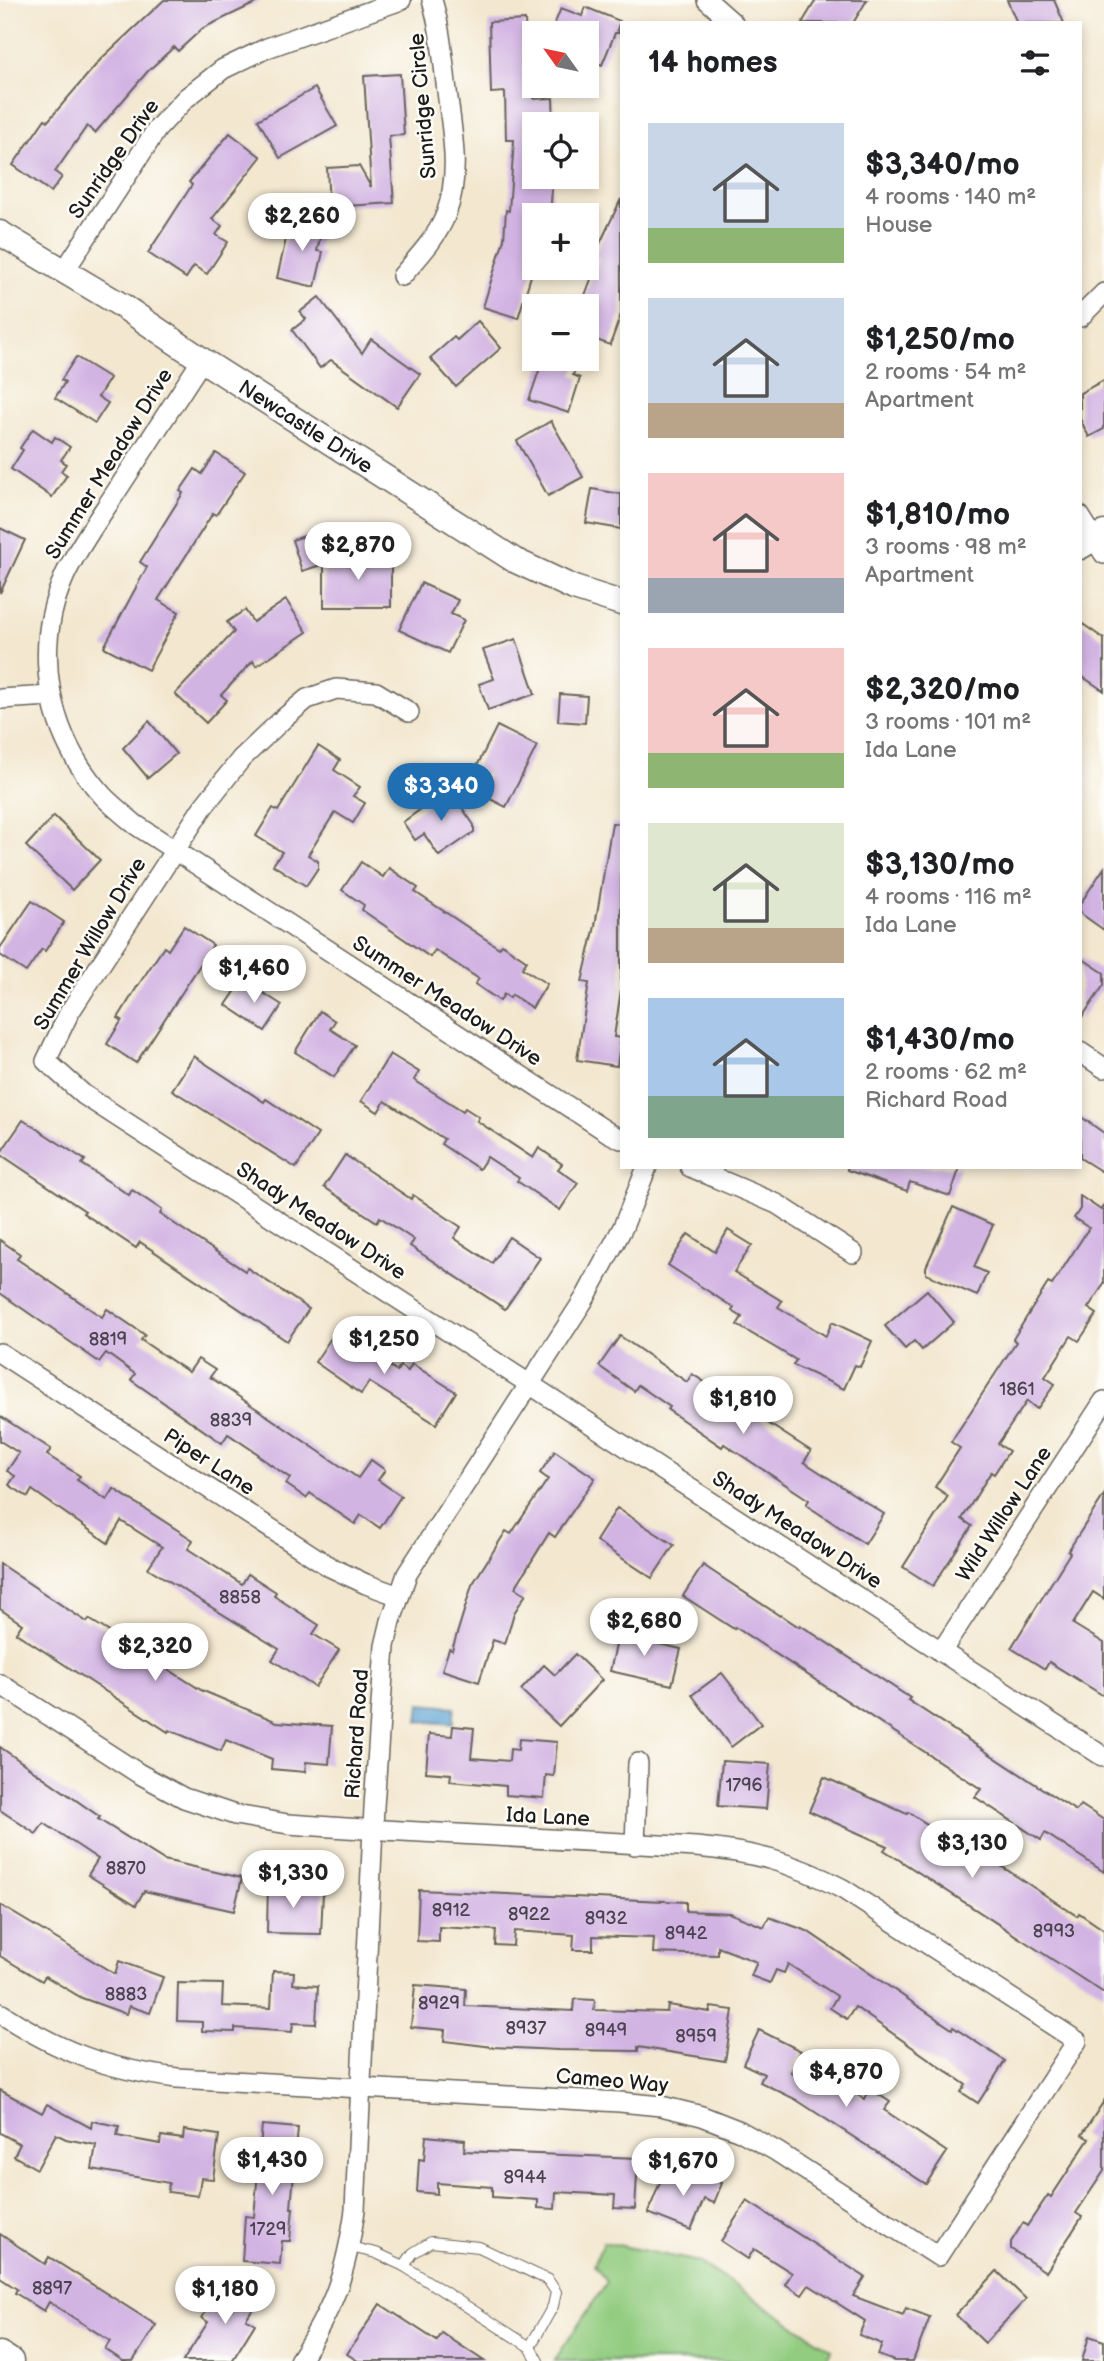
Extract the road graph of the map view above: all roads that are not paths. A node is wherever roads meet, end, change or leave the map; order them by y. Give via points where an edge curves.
1 (401, 0) edge
2 (432, 0) edge
3 (707, 0) edge
4 (731, 21) edge
5 (0, 233) edge
6 (65, 270) junction
7 (402, 276) dead end
8 (1104, 293) edge
9 (1082, 315) edge
10 (202, 360) junction
11 (1082, 520) edge
12 (1095, 544) edge
13 (620, 603) edge
14 (51, 696) junction
15 (0, 699) edge
16 (409, 712) dead end
17 (174, 851) junction
18 (1082, 1053) edge
19 (46, 1061) joint
20 (1104, 1068) edge
21 (620, 1138) edge
22 (646, 1169) edge
23 (695, 1169) edge
24 (853, 1253) dead end
25 (0, 1353) edge
26 (530, 1383) junction
27 (1102, 1407) edge
28 (399, 1596) junction
29 (941, 1651) junction
30 (0, 1684) edge
31 (1104, 1757) edge
32 (638, 1763) dead end
33 (373, 1829) junction
34 (635, 1845) junction
35 (0, 2013) edge
36 (1077, 2040) joint
37 (362, 2088) junction
38 (349, 2247) junction
39 (404, 2266) junction
40 (530, 2347) junction
41 (0, 2354) edge
42 (11, 2361) edge
43 (299, 2361) edge
44 (538, 2361) edge

1 - 6 street, Sunridge Drive via 267,48 223,69 195,90 157,129
2 - 7 street, Sunridge Circle via 440,26 455,156 454,185 435,237
3 - 4 street
5 - 6 street, Newcastle Drive
6 - 10 street, Newcastle Drive
8 - 9 street
10 - 13 street, Newcastle Drive via 514,560 574,588
10 - 14 street, Summer Meadow Drive via 65,575 52,617 46,660
11 - 12 street
14 - 15 street
14 - 17 street, Summer Meadow Drive via 58,723 78,762 104,796
16 - 17 street, Summer Willow Drive via 376,692 336,688 307,699 242,759
17 - 19 street, Summer Willow Drive via 69,1013
17 - 21 street, Summer Meadow Drive
18 - 20 street
19 - 26 street, Shady Meadow Drive via 85,1094
22 - 26 street, Richard Road via 585,1297
23 - 24 street via 777,1204
25 - 28 street, Piper Lane via 319,1560
26 - 28 street, Richard Road via 423,1547
26 - 29 street, Shady Meadow Drive
27 - 29 street, Wild Willow Lane
28 - 33 street, Richard Road via 386,1646
29 - 31 street, Shady Meadow Drive
30 - 33 street, Ida Lane via 184,1798 234,1815 288,1824
32 - 34 street
33 - 34 street, Ida Lane
33 - 37 street, Richard Road
34 - 36 street, Ida Lane via 734,1851 808,1871
35 - 37 street, Cameo Way via 51,2044 134,2073
36 - 37 street, Cameo Way via 938,2256 776,2151 702,2116 620,2102
37 - 38 street, Richard Road
38 - 39 lane
38 - 43 street, Richard Road via 330,2308
39 - 40 lane
39 - 40 lane via 413,2253 431,2242 479,2247 548,2280 556,2292 553,2306
40 - 44 lane
41 - 42 street

